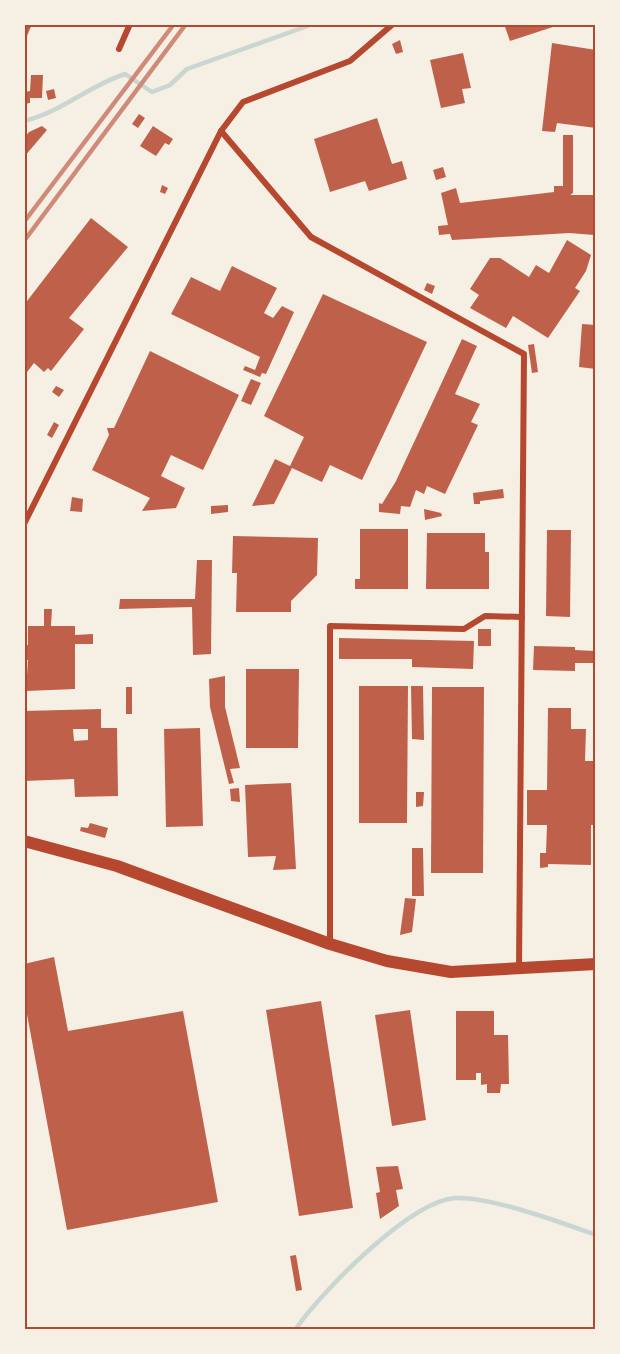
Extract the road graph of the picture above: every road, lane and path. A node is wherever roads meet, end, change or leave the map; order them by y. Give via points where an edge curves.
1 (130, 24) edge
2 (393, 24) edge
3 (119, 49) dead end
4 (221, 131) junction
5 (24, 524) edge
6 (522, 617) junction
7 (24, 841) edge
8 (330, 944) junction
9 (596, 964) edge
10 (519, 970) junction

1 - 3 street
2 - 4 street via 350,61 243,102
4 - 5 street
4 - 6 street via 311,237 524,354
6 - 8 street via 485,616 464,629 330,626
6 - 10 street
7 - 8 main road via 117,866
8 - 10 main road via 387,961 451,972
9 - 10 main road

